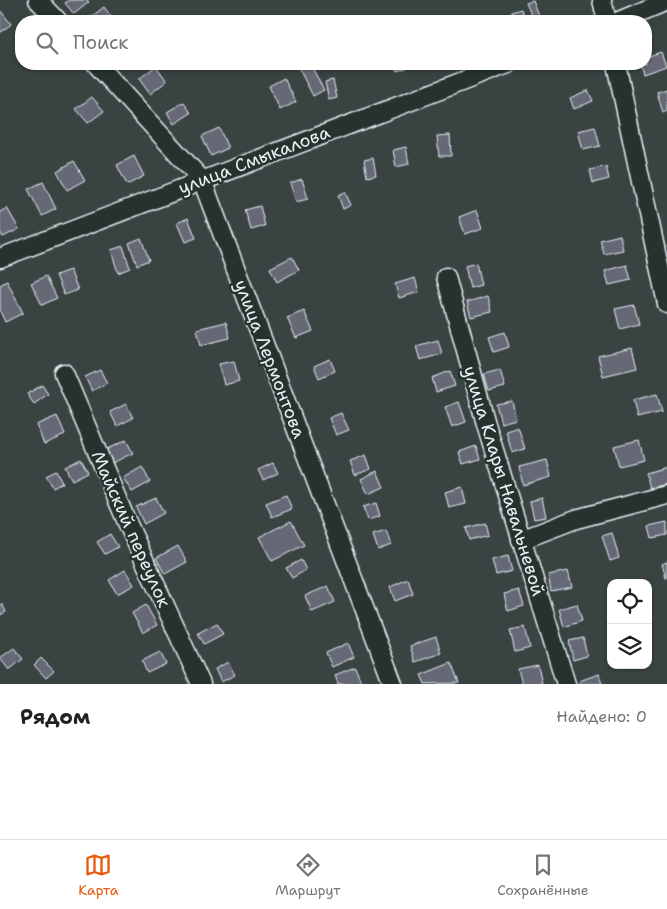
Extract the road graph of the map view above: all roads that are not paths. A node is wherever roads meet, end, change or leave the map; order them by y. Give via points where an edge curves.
1 (38, 0) edge
2 (602, 0) edge
3 (667, 1) edge
4 (52, 15) edge
5 (606, 15) edge
6 (633, 15) edge
7 (101, 70) edge
8 (492, 70) edge
9 (617, 70) edge
10 (202, 180) junction
11 (0, 258) edge
12 (446, 276) dead end
13 (667, 304) edge
14 (64, 373) dead end
15 (667, 495) edge
16 (521, 540) junction
17 (201, 684) edge
18 (394, 684) edge
19 (566, 684) edge

1 - 4 street
2 - 5 street
3 - 6 street
7 - 10 street, улица Лермонтова
8 - 10 street, улица Смыкалова
9 - 13 street
10 - 11 street, улица Смыкалова
10 - 18 street, улица Лермонтова
12 - 16 street, улица Клары Навальневой
14 - 17 street, Майский переулок via 126,520
15 - 16 street via 576,519
16 - 19 street, улица Клары Навальневой

